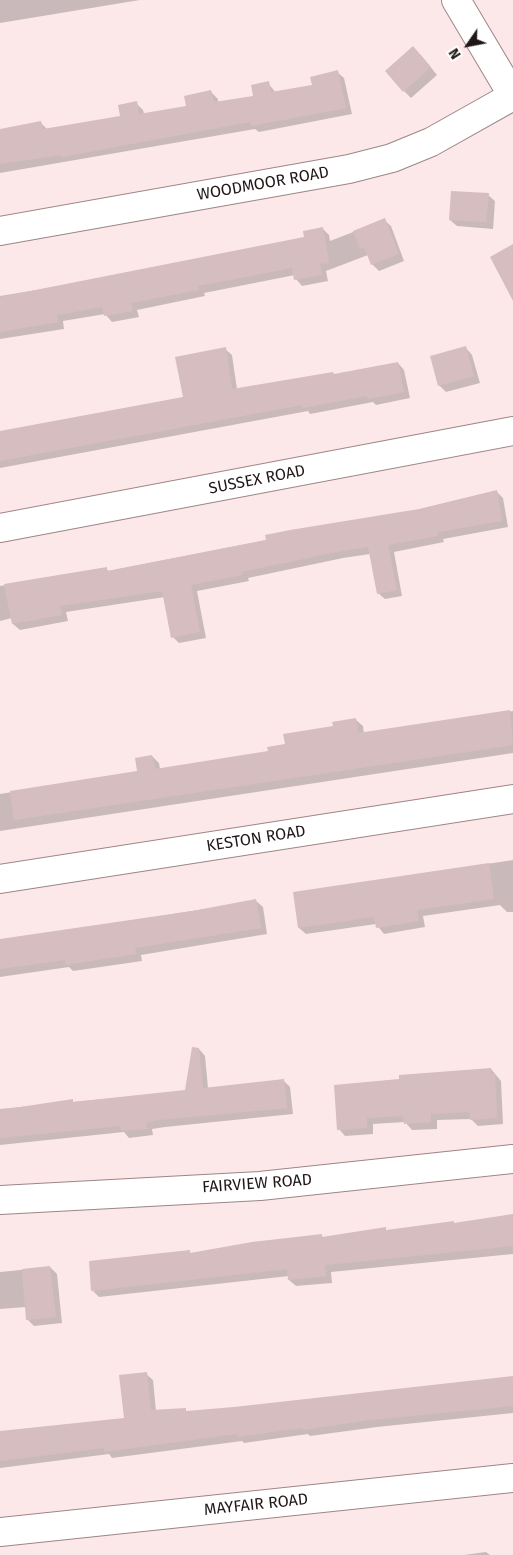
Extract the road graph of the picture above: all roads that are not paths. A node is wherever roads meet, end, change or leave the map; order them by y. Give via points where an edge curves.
1 (456, 0) edge
2 (513, 96) edge
3 (0, 231) edge
4 (513, 431) edge
5 (0, 528) edge
6 (513, 799) edge
7 (0, 878) edge
8 (513, 1159) edge
9 (0, 1200) edge
10 (513, 1478) edge
11 (0, 1532) edge

1 - 2 street
2 - 3 street, WOODMOOR ROAD via 431,142 392,158 349,170
4 - 5 street, SUSSEX ROAD
6 - 7 street, KESTON ROAD
8 - 9 street, FAIRVIEW ROAD via 260,1186
10 - 11 street, MAYFAIR ROAD

